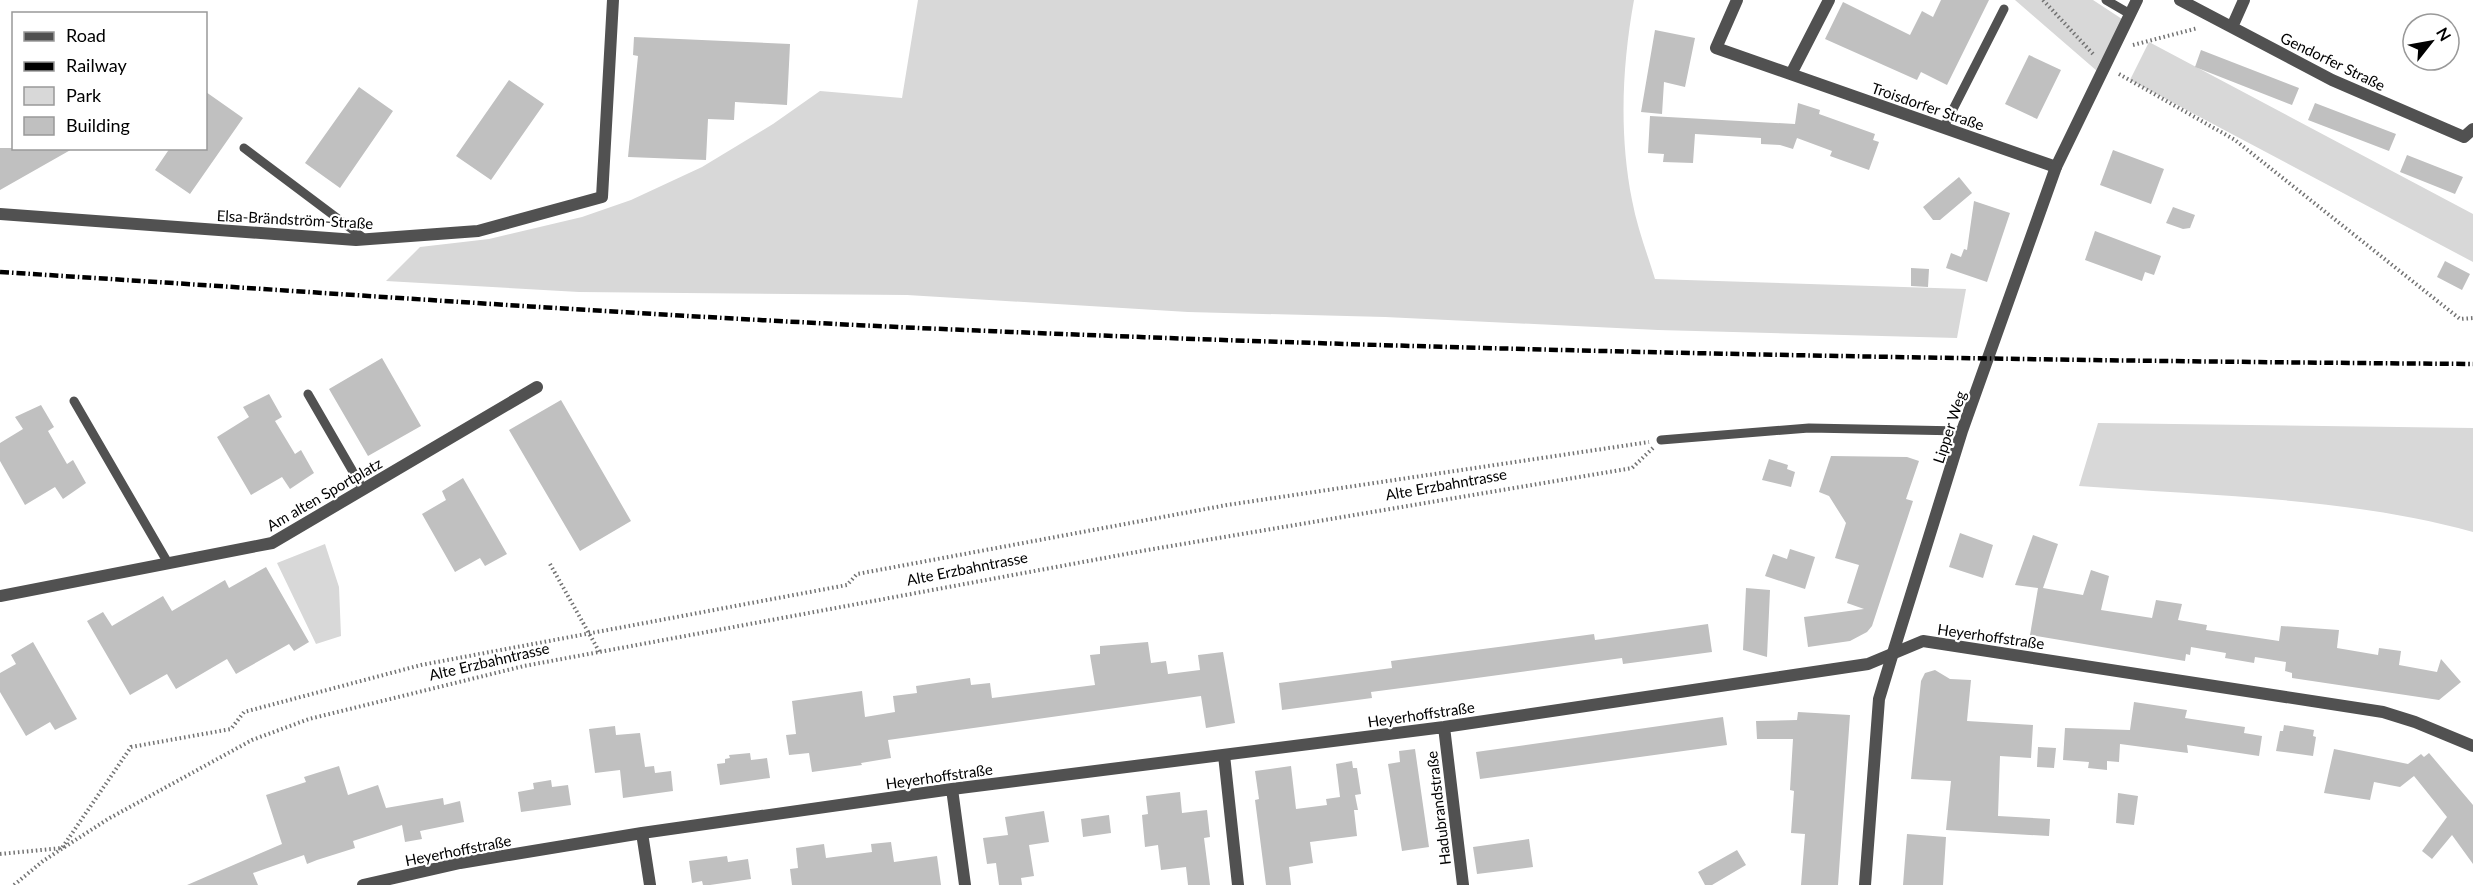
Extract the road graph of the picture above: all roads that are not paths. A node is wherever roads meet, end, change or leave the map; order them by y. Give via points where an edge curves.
1 (613, 0) edge
2 (1737, 0) edge
3 (1829, 0) edge
4 (2106, 0) edge
5 (2137, 0) edge
6 (2180, 0) edge
7 (2244, 0) edge
8 (2004, 9) dead end
9 (2130, 14) junction
10 (2226, 24) junction
11 (1791, 74) junction
12 (1944, 128) junction
13 (2473, 129) edge
14 (244, 148) dead end
15 (2056, 166) junction
16 (0, 214) edge
17 (365, 239) junction
18 (537, 387) dead end
19 (308, 394) dead end
20 (74, 401) dead end
21 (1962, 431) junction
22 (1661, 440) road end
23 (363, 489) junction
24 (168, 563) junction
25 (0, 596) edge
26 (1892, 656) junction
27 (1444, 727) junction
28 (2473, 746) edge
29 (1224, 755) junction
30 (952, 789) junction
31 (642, 833) junction
32 (363, 885) edge
33 (650, 885) edge
34 (965, 885) edge
35 (1238, 885) edge
36 (1463, 885) edge
37 (1865, 885) edge

1 - 17 street, Elsa-Brändström-Straße via 602,197 477,231
2 - 11 street, Troisdorfer Straße via 1716,48
3 - 11 street
4 - 9 lane
5 - 9 street, Lipper Weg
6 - 10 street, Gendorfer Straße
7 - 10 street
8 - 12 lane
9 - 15 street, Lipper Weg
10 - 13 street, Gendorfer Straße via 2332,80 2464,137
11 - 12 street, Troisdorfer Straße
12 - 15 street, Troisdorfer Straße
14 - 17 lane
15 - 21 street, Lipper Weg
16 - 17 street, Elsa-Brändström-Straße
18 - 23 street, Am alten Sportplatz
19 - 23 lane
20 - 24 lane
21 - 22 lane via 1809,428
21 - 26 street, Lipper Weg
23 - 24 street, Am alten Sportplatz via 272,543
24 - 25 street, Am alten Sportplatz
26 - 27 street, Heyerhoffstraße via 1868,664
26 - 28 street, Heyerhoffstraße via 1923,641 2188,681 2383,712
26 - 37 street, Lipper Weg via 1879,699
27 - 29 street, Heyerhoffstraße
27 - 36 street, Hadubrandstraße
29 - 30 street, Heyerhoffstraße
29 - 35 street
30 - 31 street, Heyerhoffstraße
30 - 34 street
31 - 32 street, Heyerhoffstraße via 460,863
31 - 33 street

